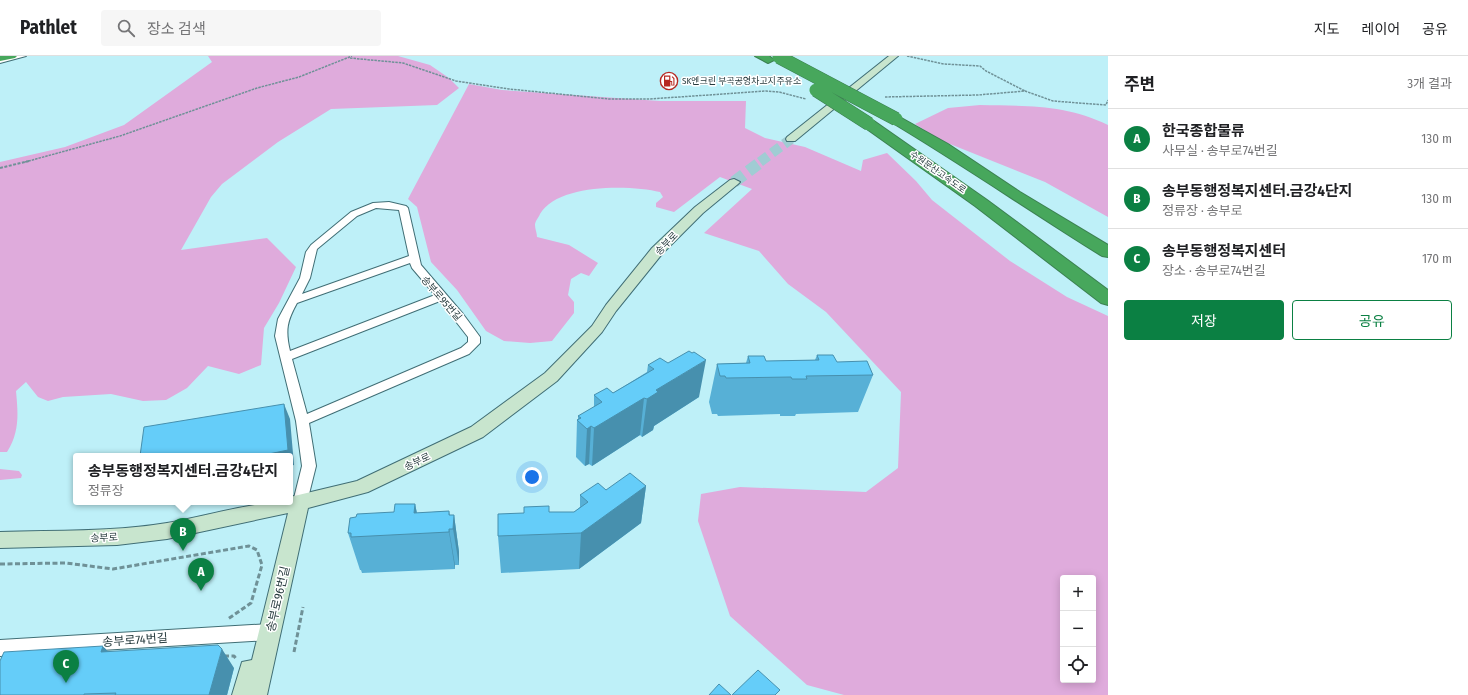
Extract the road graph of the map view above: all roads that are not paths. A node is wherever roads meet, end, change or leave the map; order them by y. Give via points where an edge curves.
1 (12, 56) edge
2 (23, 56) edge
3 (894, 56) edge
4 (771, 57) edge
5 (0, 60) edge
6 (791, 139) tunnel mouth
7 (734, 182) tunnel mouth
8 (1108, 252) edge
9 (414, 258) junction
10 (442, 296) junction
11 (1108, 299) edge
12 (295, 300) junction
13 (286, 357) junction
14 (302, 421) junction
15 (295, 504) junction
16 (290, 505) edge
17 (0, 540) edge
18 (265, 632) junction
19 (0, 648) edge
20 (244, 695) edge
21 (256, 695) edge

1 - 5 highway
2 - 5 street
3 - 6 street
4 - 8 highway, 수원문산고속도로, bridge via 896,119
4 - 11 highway, 수원문산고속도로, bridge via 981,203
7 - 15 street, 송부로 via 699,210 657,251 611,308 597,330 551,377 478,432 360,487
9 - 10 street, 송부로95번길 via 423,276
9 - 12 street
9 - 12 street, 송부로95번길 via 403,208 368,206 357,211 310,251 308,270
10 - 13 street
10 - 14 street, 송부로95번길 via 474,337 474,344 465,351
12 - 13 street, 송부로95번길 via 282,321 281,336
13 - 14 street, 송부로95번길
14 - 15 street, 송부로95번길 via 309,466
15 - 18 street
16 - 17 street, 송부로 via 167,531 117,537
18 - 19 street, 송부로74번길
18 - 20 street
18 - 21 street, 송부로96번길

